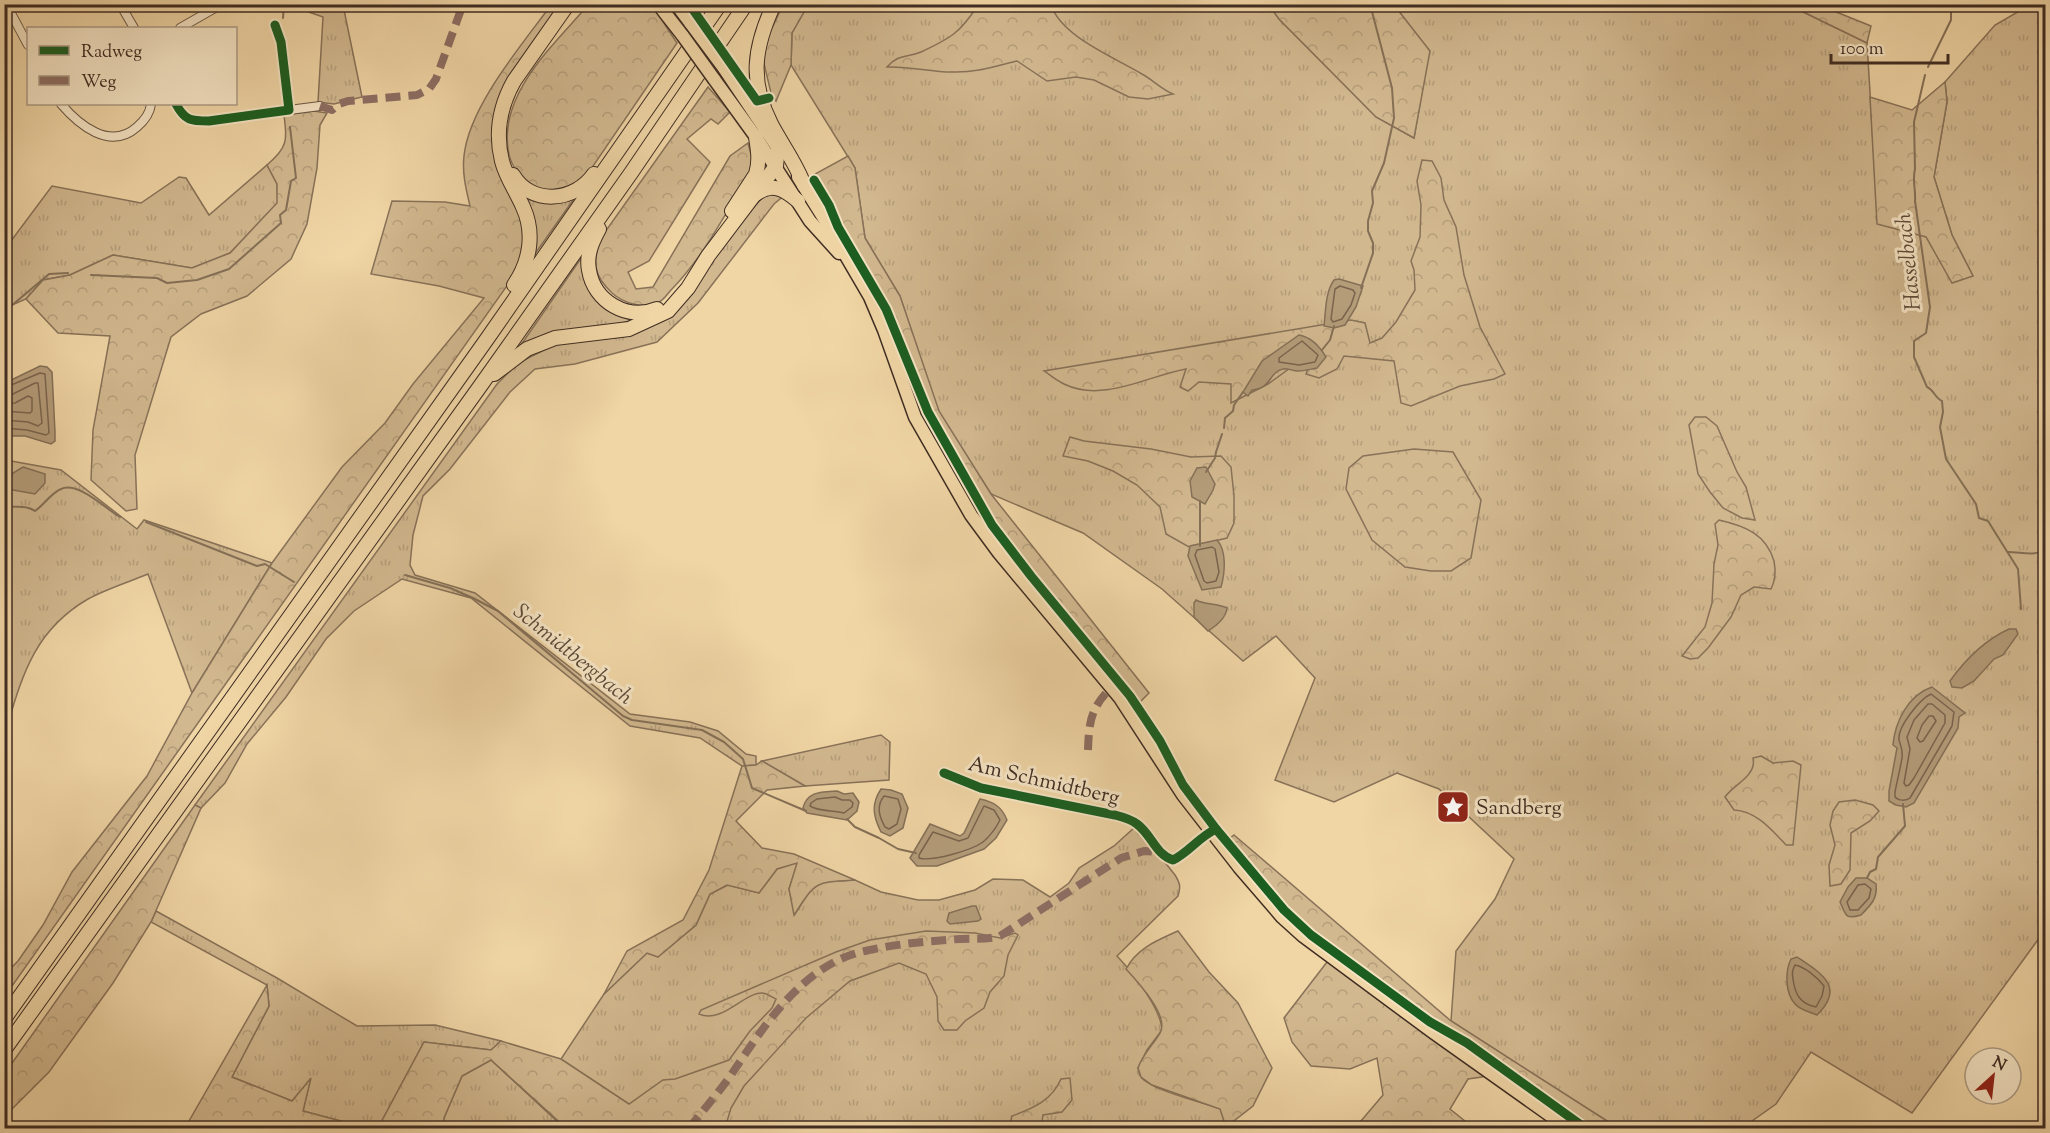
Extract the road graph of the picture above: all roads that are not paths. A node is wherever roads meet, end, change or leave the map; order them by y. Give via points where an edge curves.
1 (6, 4) edge
2 (120, 4) edge
3 (222, 4) edge
4 (568, 4) edge
5 (579, 4) edge
6 (658, 4) edge
7 (676, 4) edge
8 (720, 4) edge
9 (746, 4) edge
10 (774, 4) edge
11 (275, 25) dead end
12 (133, 27) edge
13 (182, 27) edge
14 (27, 43) edge
15 (62, 105) edge
16 (151, 105) edge
17 (177, 105) edge
18 (320, 106) dead end
19 (289, 110) junction
20 (756, 137) junction
21 (778, 148) junction
22 (614, 158) junction
23 (776, 166) junction
24 (631, 173) junction
25 (804, 185) junction
26 (754, 195) junction
27 (798, 201) junction
28 (848, 262) junction
29 (486, 339) junction
30 (481, 385) junction
31 (944, 773) dead end
32 (1213, 830) junction
33 (4, 1019) edge
34 (4, 1050) edge
35 (1568, 1128) edge

1 - 14 street
2 - 12 street
3 - 13 street
4 - 29 highway via 514,81 500,118 502,162 526,214 530,241 521,275 488,324
5 - 22 highway via 514,93 504,125 506,156 520,185 552,197 575,192
6 - 20 main road, bridge
7 - 21 main road, bridge
8 - 22 highway
9 - 24 highway
10 - 25 highway via 757,50 757,84 771,123
11 - 19 street via 281,42
15 - 16 street via 94,132 112,137 134,130 147,116
17 - 19 street via 185,117 198,121
18 - 19 street
20 - 23 main road
20 - 24 highway via 756,174 705,253 678,293 664,305 641,313 625,312 609,303 596,289 589,271 594,240
21 - 23 highway
21 - 25 main road
22 - 29 highway
23 - 26 highway
23 - 27 main road
24 - 30 highway
25 - 28 main road
26 - 27 highway via 764,188 776,187
26 - 30 highway via 668,311 629,329 555,338 527,349
27 - 28 main road via 821,235
28 - 32 main road via 876,311 920,427 971,515 1120,698 1183,795
29 - 33 highway
30 - 34 highway
31 - 32 street, Am Schmidtberg via 981,788 1132,820 1147,833 1158,852 1173,860
32 - 35 main road via 1292,927

